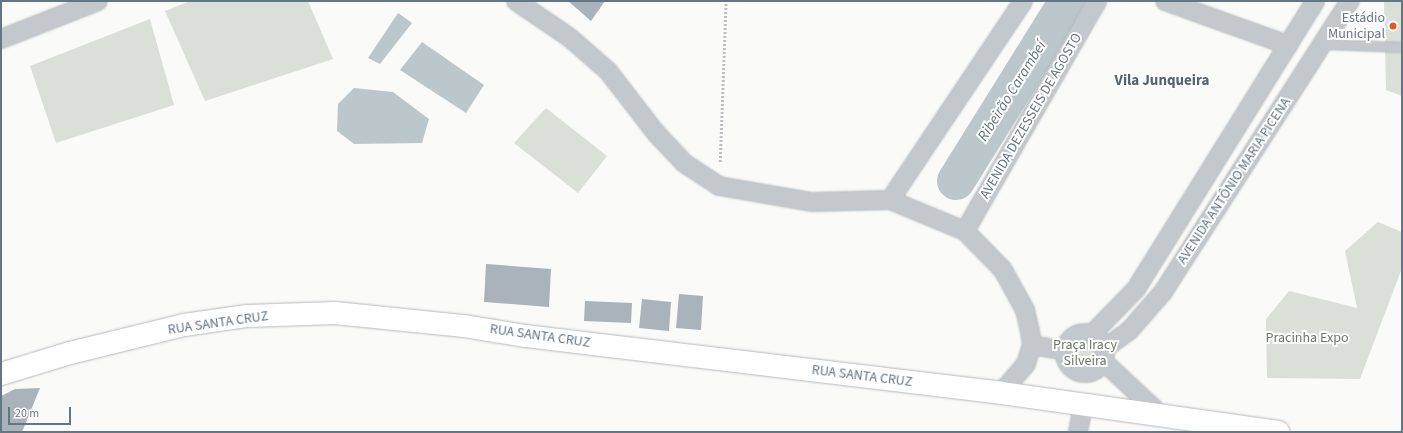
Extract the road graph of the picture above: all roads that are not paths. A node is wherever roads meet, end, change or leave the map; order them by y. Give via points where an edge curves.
1 (98, 1) edge
2 (516, 1) edge
3 (1023, 1) edge
4 (1097, 1) edge
5 (1165, 1) edge
6 (1315, 1) edge
7 (1350, 1) edge
8 (1, 39) edge
9 (1323, 44) junction
10 (1288, 45) junction
11 (1402, 48) edge
12 (890, 200) junction
13 (964, 231) junction
14 (1092, 334) junction
15 (1032, 345) junction
16 (1065, 351) junction
17 (1103, 355) junction
18 (1, 374) edge
19 (1001, 393) junction
20 (1083, 406) junction
21 (1161, 415) junction
22 (1078, 432) edge
23 (1278, 432) edge

1 - 8 street
2 - 12 street via 569,38 608,71 656,133 684,163 719,186 812,202
3 - 12 street
4 - 13 street, AVENIDA DEZESSEIS DE AGOSTO
5 - 10 street
6 - 10 street, AVENIDA ANTÔNIO MARIA PICENA
7 - 9 street, AVENIDA ANTÔNIO MARIA PICENA
9 - 11 lane
9 - 17 street, AVENIDA ANTÔNIO MARIA PICENA via 1163,292 1129,331
10 - 14 street, AVENIDA ANTÔNIO MARIA PICENA via 1136,289
12 - 13 street
13 - 15 street via 1003,270 1025,310
14 - 16 street via 1076,335 1068,341
14 - 17 street via 1098,338
15 - 16 street
15 - 19 street via 1026,364
16 - 17 street via 1068,363 1077,371 1095,370
17 - 21 street
18 - 19 main road, RUA SANTA CRUZ via 70,353 184,325 247,316 335,313 464,326 526,336
19 - 20 main road, RUA SANTA CRUZ
20 - 21 main road, RUA SANTA CRUZ
20 - 22 street
21 - 23 main road, RUA SANTA CRUZ

